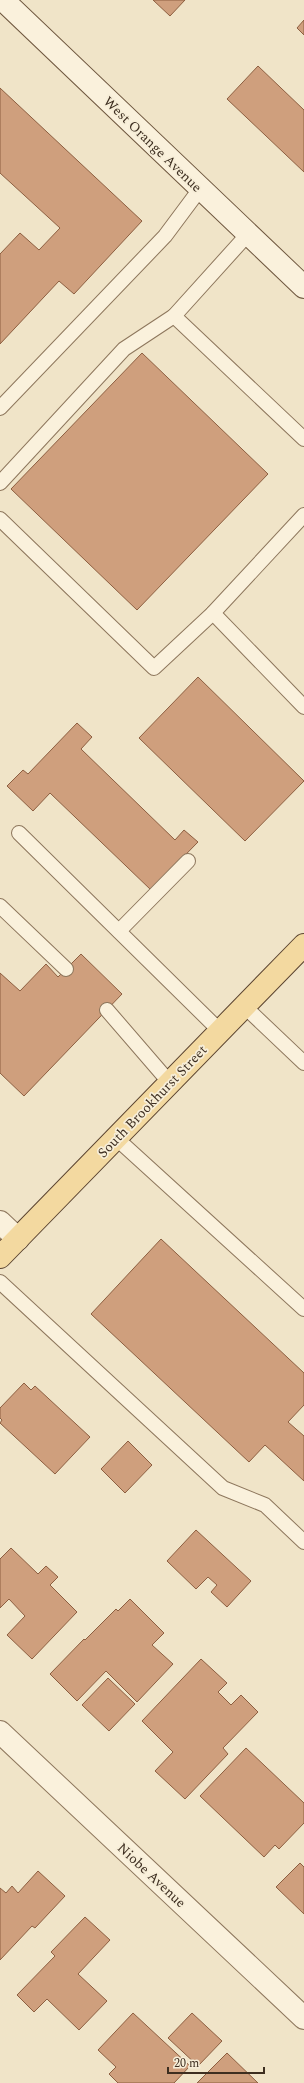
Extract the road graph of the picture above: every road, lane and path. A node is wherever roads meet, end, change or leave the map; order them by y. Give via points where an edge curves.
1 (2, 0) edge
2 (200, 189) junction
3 (248, 234) junction
4 (304, 287) edge
5 (174, 316) junction
6 (0, 408) edge
7 (304, 439) edge
8 (0, 483) edge
9 (304, 515) edge
10 (0, 519) edge
11 (214, 613) junction
12 (304, 706) edge
13 (19, 833) dead end
14 (188, 861) dead end
15 (0, 906) edge
16 (119, 931) junction
17 (304, 945) edge
18 (66, 969) dead end
19 (244, 1006) junction
20 (107, 1010) dead end
21 (220, 1030) junction
22 (304, 1063) edge
23 (170, 1082) junction
24 (116, 1138) junction
25 (0, 1222) edge
26 (18, 1239) junction
27 (0, 1257) edge
28 (0, 1282) edge
29 (304, 1310) edge
30 (304, 1542) edge
31 (0, 1732) edge
32 (304, 2018) edge

1 - 2 street, West Orange Avenue
2 - 3 street, West Orange Avenue
2 - 6 lane via 165,236
3 - 4 street, West Orange Avenue
3 - 5 lane
5 - 7 lane
5 - 8 lane via 124,349
9 - 11 lane
10 - 11 lane via 154,668
11 - 12 lane
13 - 16 lane
14 - 16 lane
15 - 18 lane
16 - 21 lane
17 - 19 main road, South Brookhurst Street
19 - 21 main road, South Brookhurst Street
19 - 22 lane
20 - 23 lane
21 - 23 main road, South Brookhurst Street
23 - 24 main road, South Brookhurst Street
24 - 26 main road, South Brookhurst Street
24 - 29 lane
25 - 26 street
26 - 27 main road, South Brookhurst Street
28 - 30 lane via 223,1488 266,1504
31 - 32 street, Niobe Avenue

